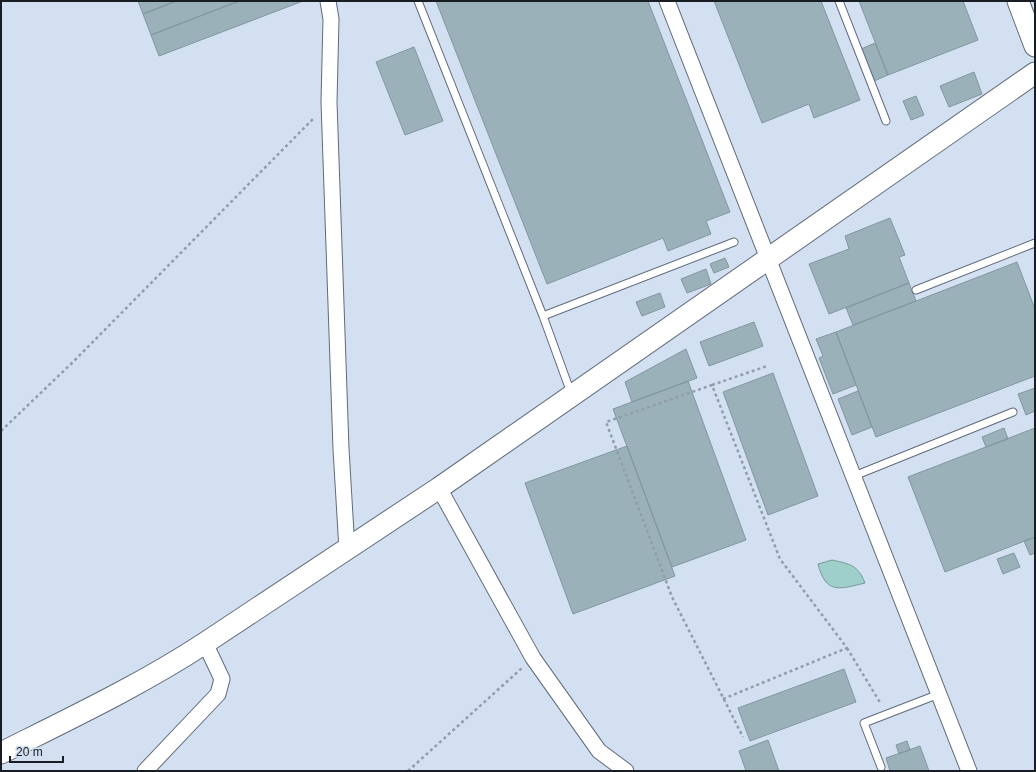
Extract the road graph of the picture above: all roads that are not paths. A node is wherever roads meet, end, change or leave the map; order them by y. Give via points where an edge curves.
1 (328, 1) edge
2 (418, 1) edge
3 (667, 1) edge
4 (839, 1) edge
5 (1018, 1) edge
6 (1035, 46) edge
7 (1035, 73) edge
8 (886, 122) dead end
9 (734, 242) dead end
10 (1035, 243) edge
11 (769, 258) junction
12 (916, 290) dead end
13 (543, 316) junction
14 (572, 395) junction
15 (1013, 412) dead end
16 (854, 476) junction
17 (439, 488) junction
18 (347, 550) junction
19 (205, 644) junction
20 (939, 694) junction
21 (1, 753) edge
22 (881, 767) dead end
23 (145, 771) edge
24 (626, 771) edge
25 (969, 771) edge

1 - 18 street via 331,19 329,102 341,449
2 - 13 lane
3 - 11 street
4 - 8 lane
5 - 6 street
7 - 11 street
9 - 13 lane
10 - 12 lane
11 - 14 street
11 - 16 street
13 - 14 lane
14 - 17 street
15 - 16 lane
16 - 20 street
17 - 18 street
17 - 24 street via 533,658 599,751
18 - 19 street
19 - 21 street via 84,711
19 - 23 street via 222,679 218,694
20 - 22 lane via 864,723
20 - 25 street

